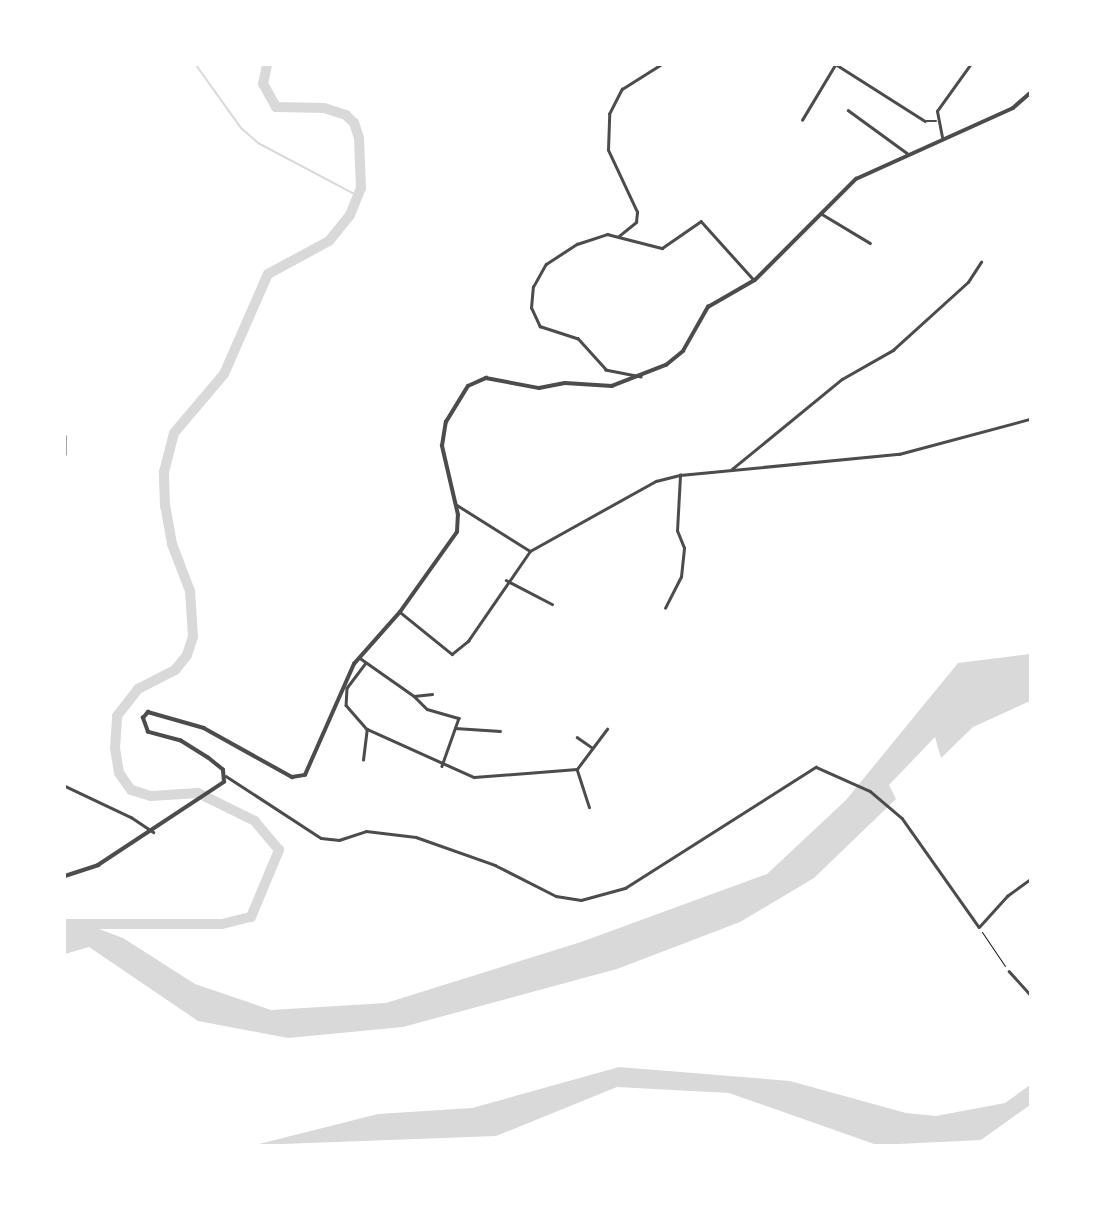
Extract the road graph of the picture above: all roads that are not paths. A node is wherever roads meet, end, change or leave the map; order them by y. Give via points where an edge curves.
1 (660, 65) edge
2 (836, 65) edge
3 (970, 65) edge
4 (1030, 93) edge
5 (848, 110) dead end
6 (802, 120) dead end
7 (936, 121) junction
8 (942, 138) junction
9 (908, 153) junction
10 (820, 213) junction
11 (619, 236) junction
12 (870, 243) dead end
13 (981, 262) dead end
14 (755, 280) junction
15 (641, 377) junction
16 (1030, 419) edge
17 (65, 436) edge
18 (65, 454) edge
19 (730, 471) junction
20 (680, 475) junction
21 (457, 505) junction
22 (530, 551) junction
23 (506, 580) junction
24 (552, 604) dead end
25 (665, 608) dead end
26 (400, 612) junction
27 (359, 658) junction
28 (366, 663) junction
29 (432, 694) dead end
30 (414, 696) junction
31 (455, 728) junction
32 (367, 729) junction
33 (607, 729) dead end
34 (500, 731) dead end
35 (577, 737) dead end
36 (593, 748) junction
37 (363, 760) dead end
38 (442, 766) junction
39 (577, 769) junction
40 (226, 776) junction
41 (65, 786) edge
42 (589, 807) dead end
43 (153, 832) junction
44 (65, 876) edge
45 (1030, 879) edge
46 (1009, 971) road end
47 (1030, 994) edge

1 - 11 street via 622,89 609,114 608,150 637,212 636,222
2 - 6 street
2 - 7 street via 926,121
3 - 7 street via 942,103
4 - 8 street via 1013,108
5 - 9 street
7 - 8 street
8 - 9 street
9 - 10 street via 856,179
10 - 12 street
10 - 14 street
11 - 14 street via 662,248 701,221
11 - 15 street via 594,237 546,264 533,287 531,308 540,327 578,339 606,370
13 - 19 street via 968,282 893,350 842,379
14 - 15 street via 708,307 679,356
15 - 21 street via 599,387 565,383 530,387 486,378 468,386 443,434 445,467
16 - 19 street via 899,454
17 - 18 street
19 - 20 street
20 - 22 street via 656,481
20 - 25 street via 677,531 684,548 681,577
21 - 22 street
21 - 26 street via 457,532
22 - 23 street
23 - 24 street
23 - 26 street via 468,641 452,654
26 - 27 street
27 - 28 street
27 - 40 street via 343,683 315,758 301,778 286,775 204,728 152,712 145,714 148,732 187,744
28 - 30 street
28 - 32 street via 347,688 346,705
29 - 30 street
30 - 31 street via 428,709 458,718
31 - 34 street
31 - 38 street
32 - 37 street
32 - 38 street
33 - 36 street
35 - 36 street
36 - 39 street
38 - 39 street via 492,777
39 - 42 street
40 - 43 street via 189,809
40 - 45 street via 321,838 339,840 366,831 416,837 495,865 556,896 581,900 625,888 816,766 870,791 892,811 979,927
41 - 43 street
43 - 44 street via 98,865
46 - 47 street

